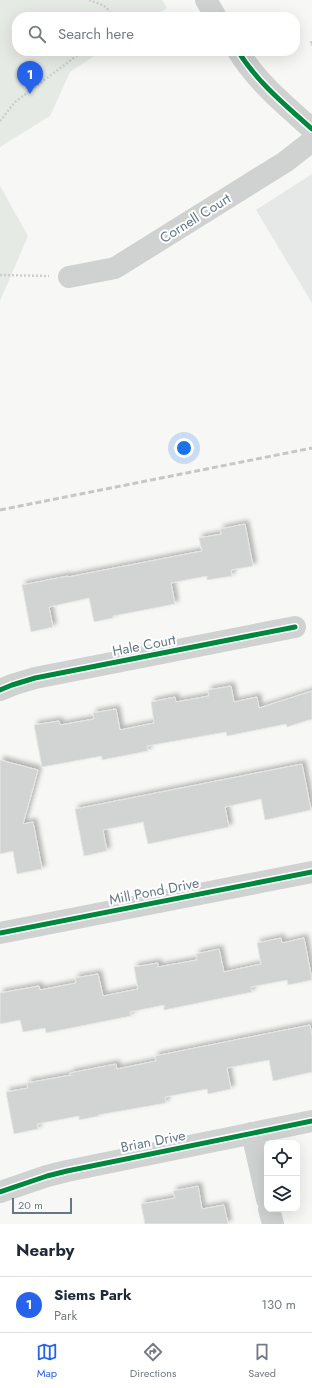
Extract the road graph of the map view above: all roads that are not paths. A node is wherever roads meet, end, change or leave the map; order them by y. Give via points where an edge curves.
1 (206, 0) edge
2 (213, 12) edge
3 (241, 56) edge
4 (312, 129) edge
5 (312, 140) edge
6 (69, 277) road end
7 (295, 627) dead end
8 (0, 690) edge
9 (312, 872) edge
10 (0, 933) edge
11 (312, 1121) edge
12 (252, 1133) junction
13 (264, 1186) edge
14 (0, 1192) edge
15 (270, 1212) edge
16 (273, 1224) edge

1 - 2 street
3 - 4 street via 258,80
5 - 6 street, Cornell Court via 285,162 115,268
7 - 8 street, Hale Court via 35,678
9 - 10 street, Mill Pond Drive
11 - 12 street, Brian Drive
12 - 13 street
12 - 14 street, Brian Drive via 66,1171
15 - 16 street

